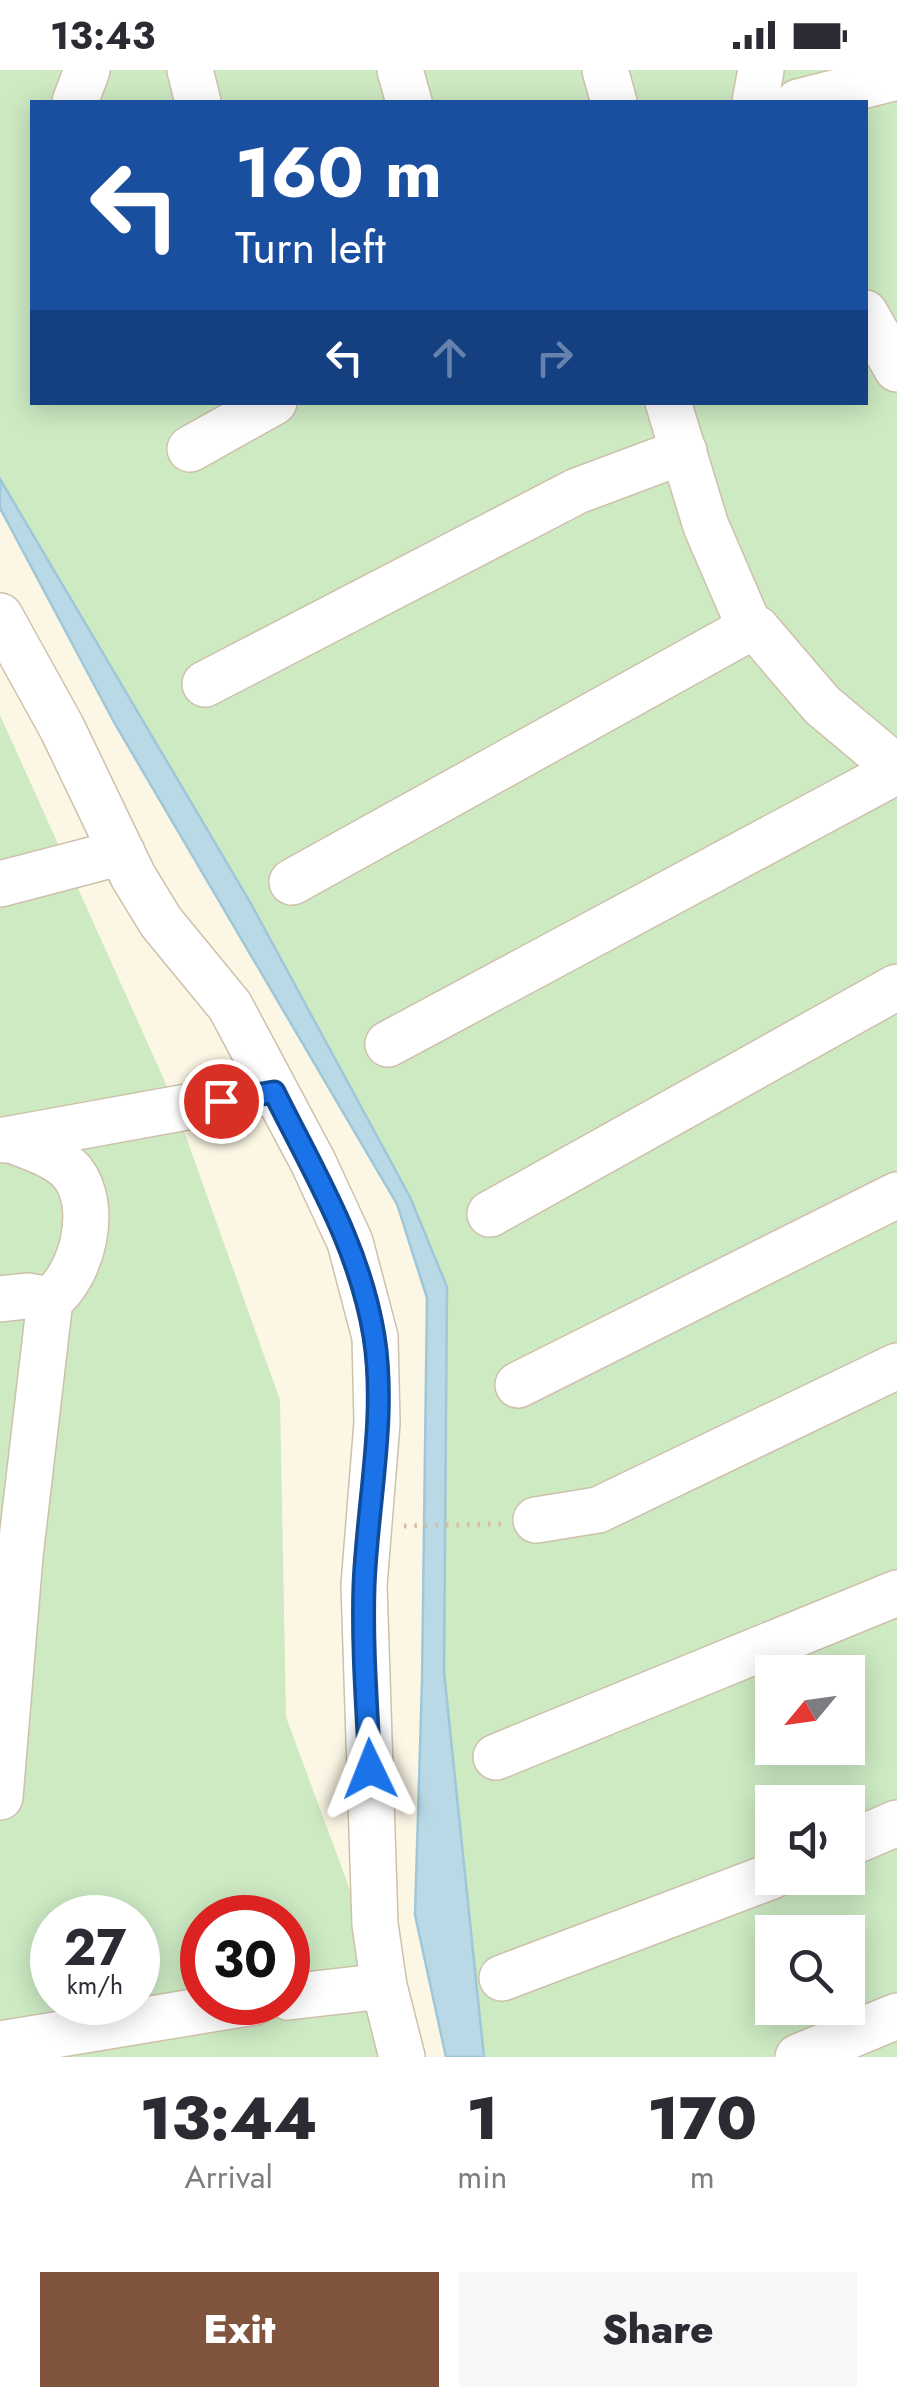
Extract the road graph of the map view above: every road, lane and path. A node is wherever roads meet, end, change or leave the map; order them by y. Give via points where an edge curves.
1 (88, 70) edge
2 (190, 70) edge
3 (400, 70) edge
4 (604, 70) edge
5 (761, 70) edge
6 (897, 77) edge
7 (76, 100) edge
8 (198, 100) edge
9 (408, 100) edge
10 (613, 100) edge
11 (755, 100) edge
12 (806, 100) edge
13 (868, 318) edge
14 (897, 369) edge
15 (269, 405) edge
16 (669, 405) edge
17 (190, 449) dead end
18 (684, 451) junction
19 (0, 616) edge
20 (750, 628) junction
21 (205, 684) dead end
22 (897, 770) edge
23 (122, 852) junction
24 (292, 882) dead end
25 (0, 884) edge
26 (897, 988) edge
27 (388, 1044) dead end
28 (274, 1092) junction
29 (5, 1140) edge
30 (897, 1195) edge
31 (490, 1214) dead end
32 (0, 1298) edge
33 (50, 1300) junction
34 (897, 1366) edge
35 (518, 1385) dead end
36 (536, 1520) dead end
37 (396, 1526) dead end
38 (482, 1526) dead end
39 (897, 1594) edge
40 (496, 1757) dead end
41 (0, 1797) edge
42 (897, 1824) edge
43 (865, 1837) edge
44 (755, 1882) edge
45 (502, 1978) dead end
46 (384, 1986) junction
47 (310, 1994) edge
48 (180, 2014) edge
49 (897, 2016) edge
50 (0, 2044) edge
51 (402, 2057) edge
52 (798, 2057) edge

1 - 7 street
2 - 8 street
3 - 9 street
4 - 10 street
5 - 11 street
6 - 12 street
13 - 14 street
15 - 17 street
16 - 18 street
18 - 20 street via 706,526
18 - 21 street via 577,491
19 - 23 street
20 - 22 street
20 - 24 street
22 - 27 street
23 - 25 street
23 - 28 street via 161,922 230,1006
26 - 31 street
28 - 29 street
28 - 46 street via 350,1242 374,1337 377,1423 364,1585 375,1924
29 - 33 street via 72,1173 82,1198 78,1260
30 - 35 street
32 - 33 street
33 - 41 street
34 - 36 street via 598,1510
37 - 38 path
39 - 40 street
42 - 43 street
44 - 45 street
46 - 47 street
46 - 51 street
48 - 50 street
49 - 52 street

